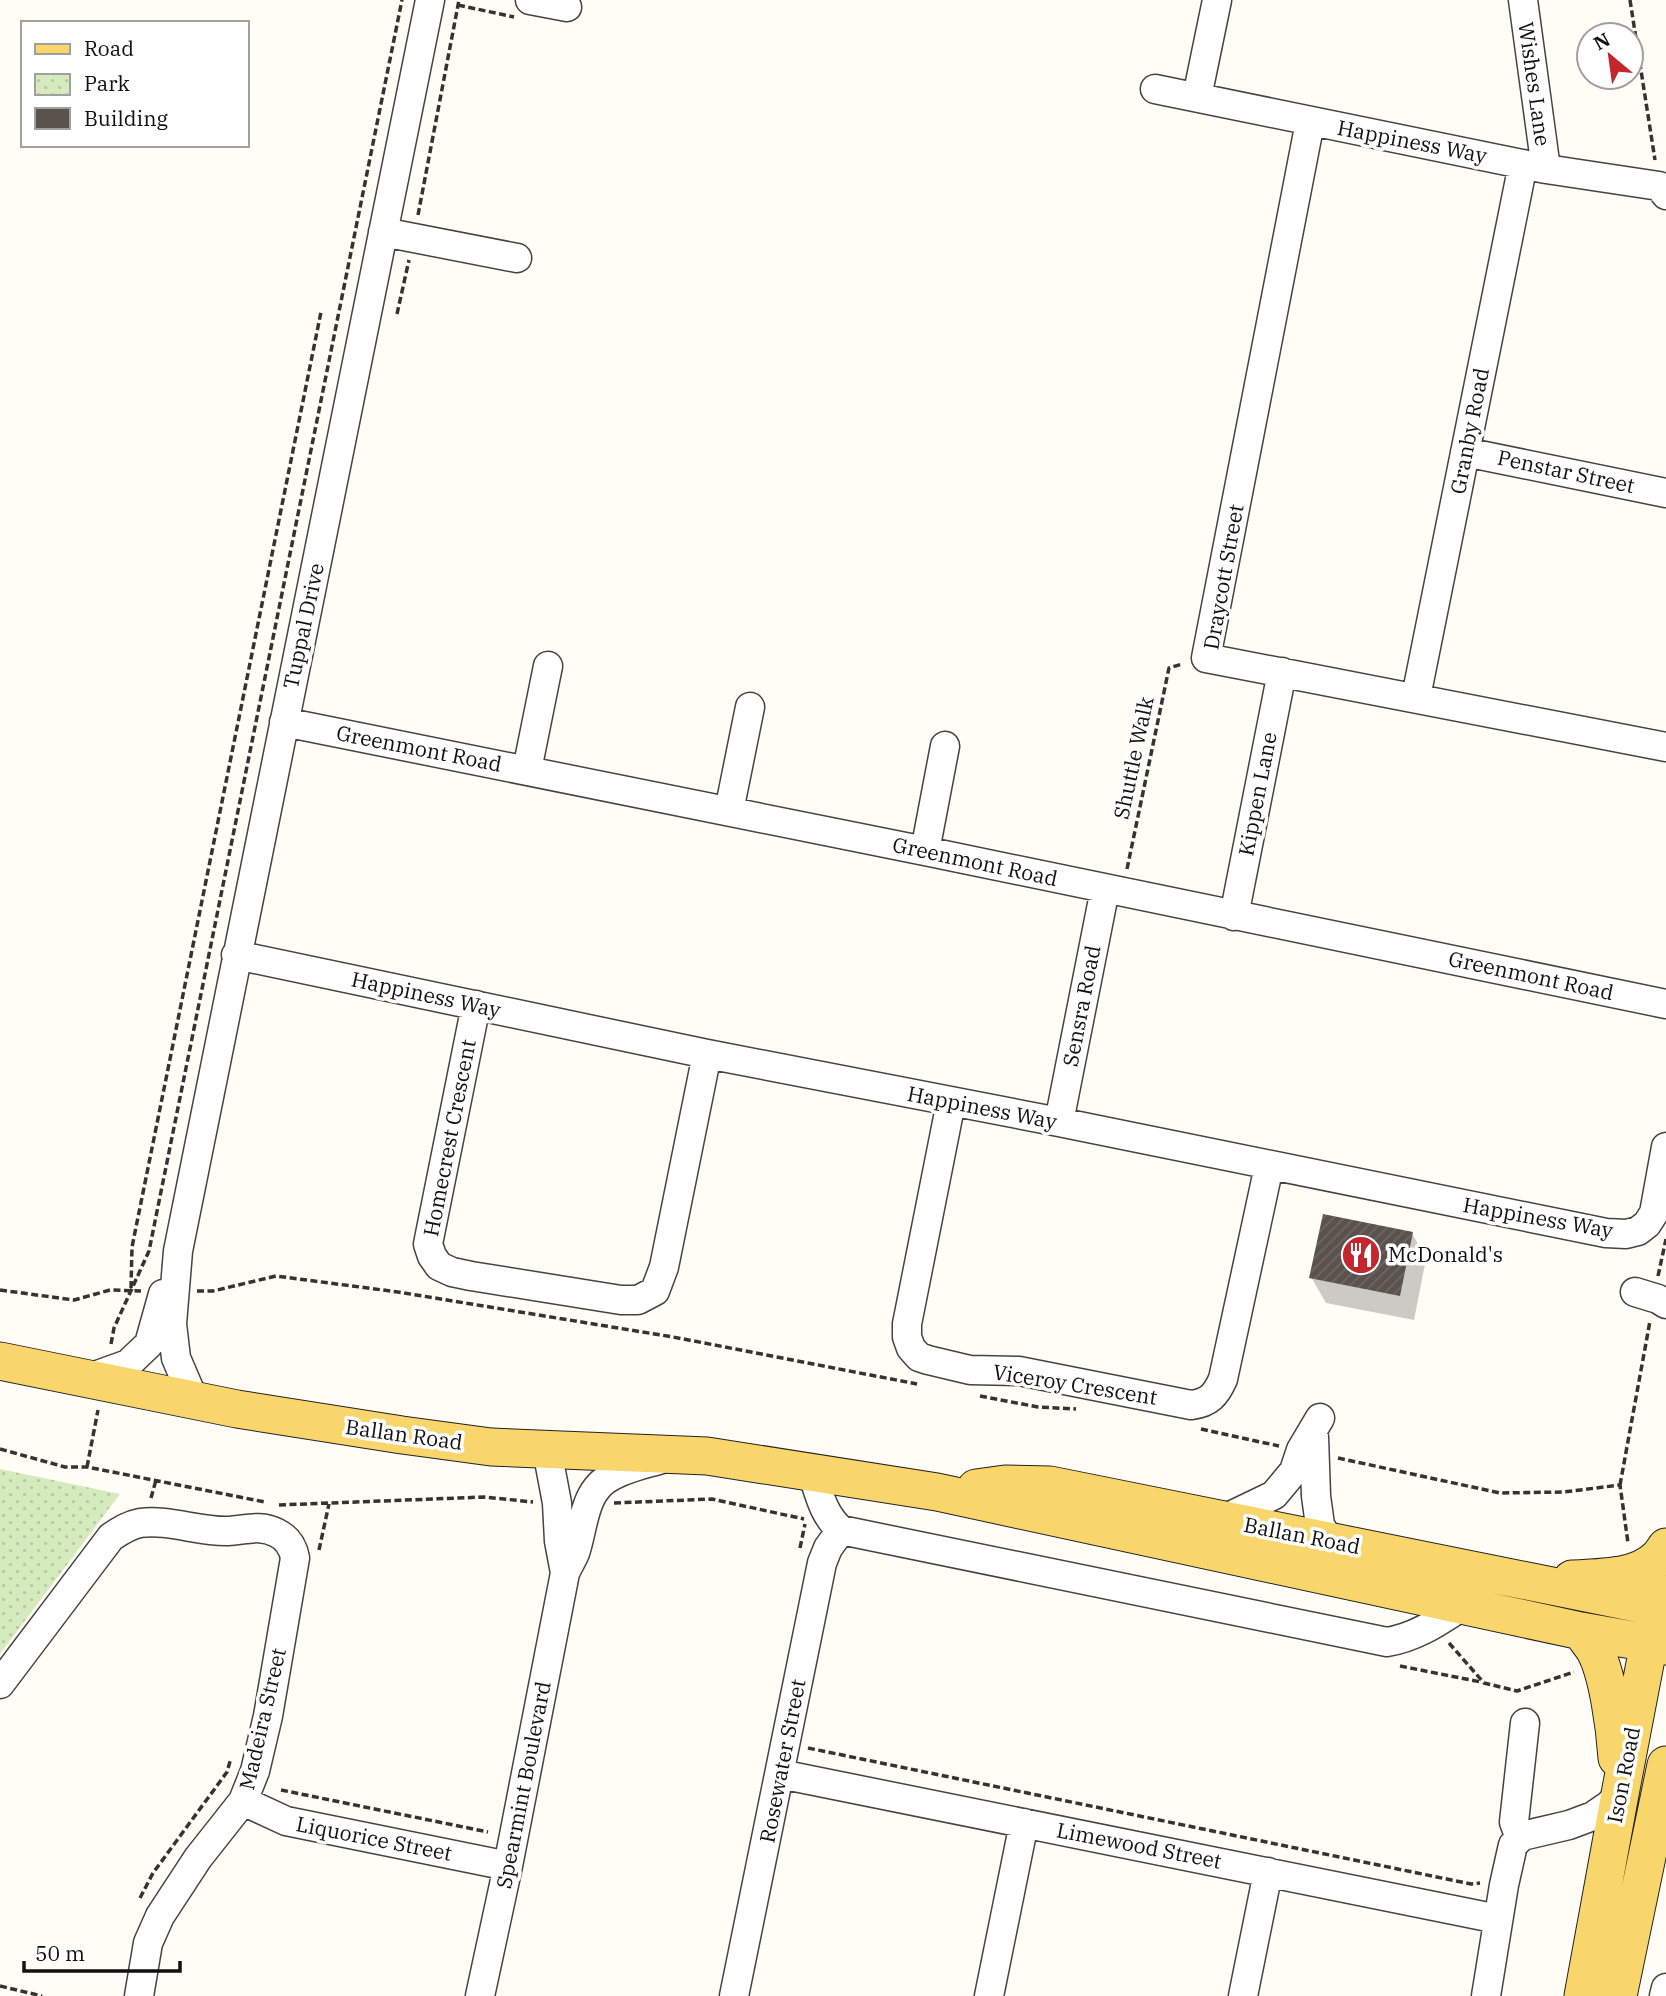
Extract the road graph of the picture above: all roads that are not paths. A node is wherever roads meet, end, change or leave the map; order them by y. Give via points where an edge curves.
1 (430, 0) edge
2 (530, 0) edge
3 (1217, 0) edge
4 (1523, 0) edge
5 (567, 7) dead end
6 (1155, 89) dead end
7 (1197, 97) junction
8 (1310, 122) junction
9 (1534, 166) junction
10 (1662, 191) edge
11 (383, 232) junction
12 (517, 258) dead end
13 (1465, 452) junction
14 (1666, 493) edge
15 (548, 666) dead end
16 (1282, 672) junction
17 (1416, 697) junction
18 (750, 707) dead end
19 (284, 722) junction
20 (945, 746) dead end
21 (1666, 747) edge
22 (527, 771) junction
23 (729, 811) junction
24 (925, 851) junction
25 (1114, 891) junction
26 (1234, 916) junction
27 (236, 955) junction
28 (1666, 1004) edge
29 (476, 1005) junction
30 (708, 1054) junction
31 (951, 1102) junction
32 (1059, 1122) junction
33 (1666, 1147) edge
34 (1269, 1166) junction
35 (168, 1292) junction
36 (0, 1361) edge
37 (89, 1378) junction
38 (194, 1400) junction
39 (547, 1450) junction
40 (680, 1455) junction
41 (812, 1472) junction
42 (937, 1492) junction
43 (1223, 1520) junction
44 (835, 1524) junction
45 (1330, 1542) junction
46 (1666, 1547) edge
47 (1666, 1554) edge
48 (565, 1573) junction
49 (1522, 1580) junction
50 (1464, 1605) junction
51 (1660, 1608) edge
52 (1581, 1631) junction
53 (1657, 1644) edge
54 (0, 1684) edge
55 (1525, 1723) dead end
56 (1666, 1765) edge
57 (791, 1776) junction
58 (1620, 1794) junction
59 (243, 1801) junction
60 (1024, 1823) junction
61 (1522, 1836) junction
62 (495, 1863) junction
63 (1268, 1872) junction
64 (1498, 1919) junction
65 (1666, 1988) edge
66 (139, 1996) edge
67 (480, 1996) edge
68 (734, 1996) edge
69 (989, 1996) edge
70 (1243, 1996) edge
71 (1486, 1996) edge
72 (1583, 1996) edge
73 (1618, 1996) edge
74 (1664, 1996) edge

1 - 11 street, Tuppal Drive
2 - 5 street
3 - 7 street
4 - 9 street, Wishes Lane
6 - 7 street, Happiness Way
7 - 8 street, Happiness Way
8 - 9 street, Happiness Way
8 - 16 street, Draycott Street via 1206,658
9 - 10 street, Happiness Way
9 - 13 street, Granby Road
11 - 12 street
11 - 19 street, Tuppal Drive
13 - 14 street, Penstar Street
13 - 17 street, Granby Road
15 - 22 street
16 - 17 street, Draycott Street
16 - 26 street, Kippen Lane
17 - 21 street, Draycott Street
18 - 23 street
19 - 22 street, Greenmont Road
19 - 27 street, Tuppal Drive
20 - 24 street
22 - 23 street, Greenmont Road
23 - 24 street, Greenmont Road
24 - 25 street, Greenmont Road
25 - 26 street, Greenmont Road
25 - 32 street, Sensra Road
26 - 28 street, Greenmont Road
27 - 29 street, Happiness Way
27 - 35 street, Tuppal Drive
29 - 30 street, Happiness Way
29 - 30 street, Homecrest Crescent via 428,1244 439,1266 471,1276 621,1300 638,1300 655,1291 664,1267
30 - 31 street, Happiness Way
31 - 32 street, Happiness Way
31 - 34 street, Viceroy Crescent via 907,1337 919,1357 970,1370 1019,1371 1191,1405 1212,1398 1223,1380
32 - 34 street, Happiness Way
33 - 34 street, Happiness Way via 1654,1213 1638,1231 1626,1234
35 - 37 street, Tuppal Drive via 149,1344 128,1364
35 - 38 street, Tuppal Drive via 176,1358
36 - 37 main road, Ballan Road
37 - 38 main road, Ballan Road
38 - 39 main road, Ballan Road via 402,1435
39 - 40 main road, Ballan Road
39 - 48 street, Spearmint Boulevard
40 - 41 main road, Ballan Road
40 - 48 street, Spearmint Boulevard via 637,1466 599,1485
41 - 42 main road, Ballan Road
41 - 44 street via 824,1510
42 - 43 main road, Ballan Road via 1005,1484 1050,1485
42 - 50 main road, Ballan Road
43 - 45 main road, Ballan Road
43 - 45 street via 1274,1495 1312,1438 1320,1525
44 - 50 street via 1387,1642 1427,1630
44 - 57 street, Rosewater Street via 822,1563
45 - 49 main road, Ballan Road
46 - 49 main road via 1654,1563 1632,1573
47 - 51 main road, Ison Road
48 - 62 street, Spearmint Boulevard
49 - 51 main road, Ballan Road
50 - 52 main road, Ballan Road
51 - 53 main road, Ison Road
52 - 53 main road, Ballan Road
52 - 58 main road via 1595,1651 1606,1691 1615,1730
53 - 58 main road, Ison Road
54 - 59 street, Madeira Street via 111,1537 121,1530 150,1522 205,1530 260,1528 275,1532 294,1550 295,1558 268,1716
55 - 61 street via 1514,1822
56 - 73 main road, Ison Road
57 - 60 street, Limewood Street
57 - 68 street, Rosewater Street
58 - 61 street via 1593,1816
58 - 72 main road, Ison Road
59 - 62 street, Liquorice Street via 286,1821
59 - 66 street, Madeira Street via 160,1916 148,1943
60 - 63 street, Limewood Street
60 - 69 street
61 - 64 street via 1508,1860
62 - 67 street, Spearmint Boulevard
63 - 64 street, Limewood Street
63 - 70 street
64 - 71 street
65 - 74 street

